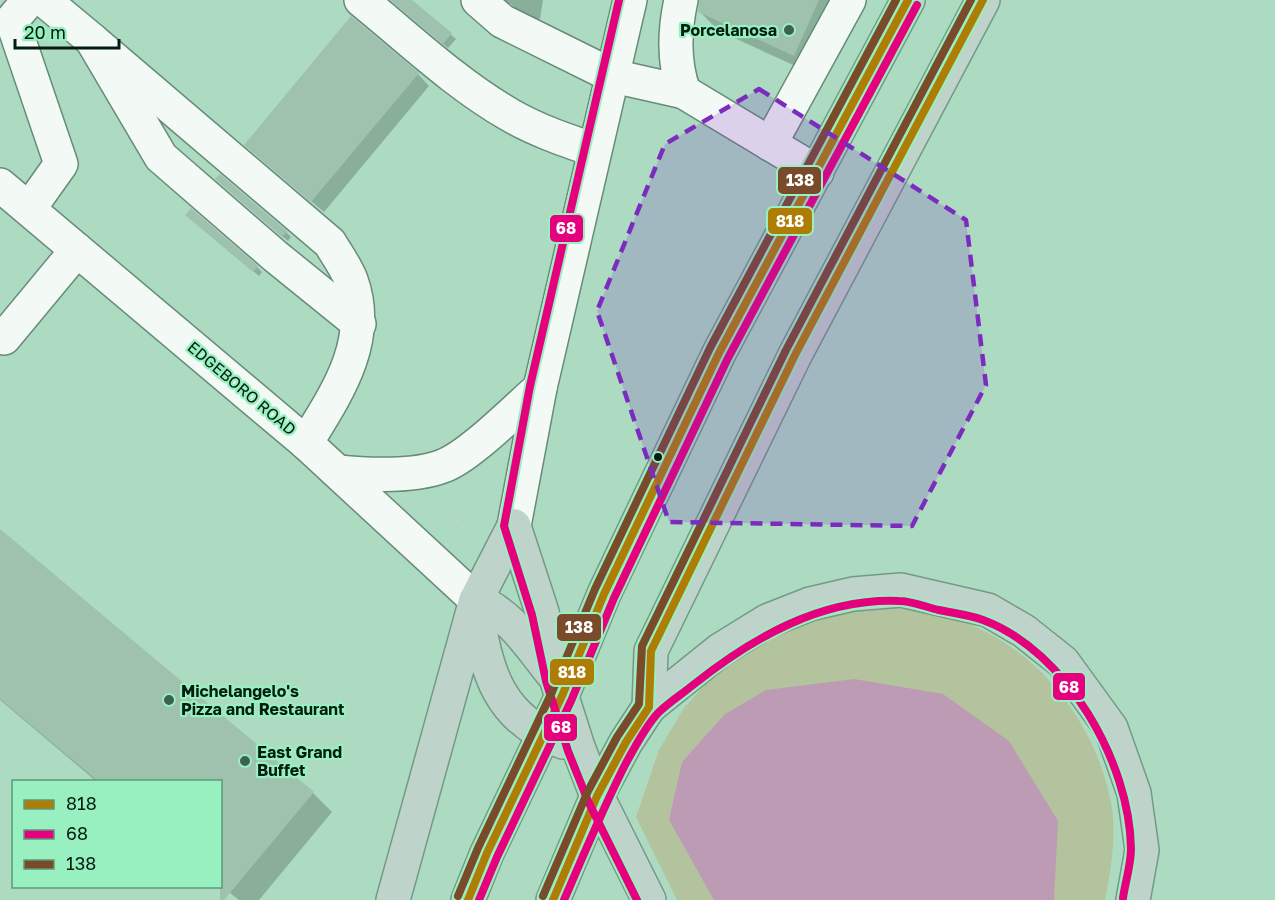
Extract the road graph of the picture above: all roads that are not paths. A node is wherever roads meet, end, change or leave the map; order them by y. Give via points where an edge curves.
1 (44, 0) edge
2 (361, 0) edge
3 (478, 0) edge
4 (630, 0) edge
5 (681, 0) edge
6 (849, 0) edge
7 (908, 0) edge
8 (983, 0) edge
9 (20, 10) edge
10 (92, 40) junction
11 (613, 76) junction
12 (684, 92) junction
13 (770, 144) junction
14 (594, 150) junction
15 (817, 172) junction
16 (0, 185) edge
17 (29, 209) junction
18 (77, 250) junction
19 (360, 324) junction
20 (4, 339) dead end
21 (540, 388) junction
22 (306, 442) junction
23 (338, 472) junction
24 (514, 526) junction
25 (476, 600) junction
26 (559, 687) junction
27 (649, 707) junction
28 (543, 735) junction
29 (626, 742) junction
30 (578, 747) junction
31 (597, 796) junction
32 (393, 900) edge
33 (468, 900) edge
34 (553, 900) edge
35 (649, 900) edge
36 (1133, 900) edge

1 - 10 street
2 - 14 street via 439,64 509,114 545,133
3 - 11 street via 502,21
4 - 11 street
5 - 12 street via 675,26 677,71
6 - 13 street
7 - 15 highway
8 - 27 highway via 795,355 651,651
9 - 17 street via 61,164
10 - 19 street via 161,157
10 - 19 street via 330,243 351,280
11 - 12 street
11 - 14 street
12 - 13 street
13 - 15 street
14 - 21 street
15 - 26 highway via 719,353
16 - 17 street, EDGEBORO ROAD
17 - 18 street, EDGEBORO ROAD
18 - 20 street
18 - 22 street, EDGEBORO ROAD
19 - 22 street via 339,390
21 - 23 street via 465,453 443,466 375,475
21 - 24 street
22 - 23 street, EDGEBORO ROAD
23 - 25 street, EDGEBORO ROAD
24 - 25 highway
24 - 26 highway via 542,612
25 - 26 highway via 496,608 514,623
25 - 28 highway via 486,667 521,721
25 - 32 highway
26 - 28 highway
26 - 30 highway
27 - 29 highway
27 - 36 highway via 720,650 767,621 810,604 853,594 901,590 988,610 1063,662 1112,728 1134,793 1142,850
28 - 30 highway
28 - 33 highway
29 - 30 highway
29 - 31 highway
30 - 31 highway
31 - 34 highway
31 - 35 highway

